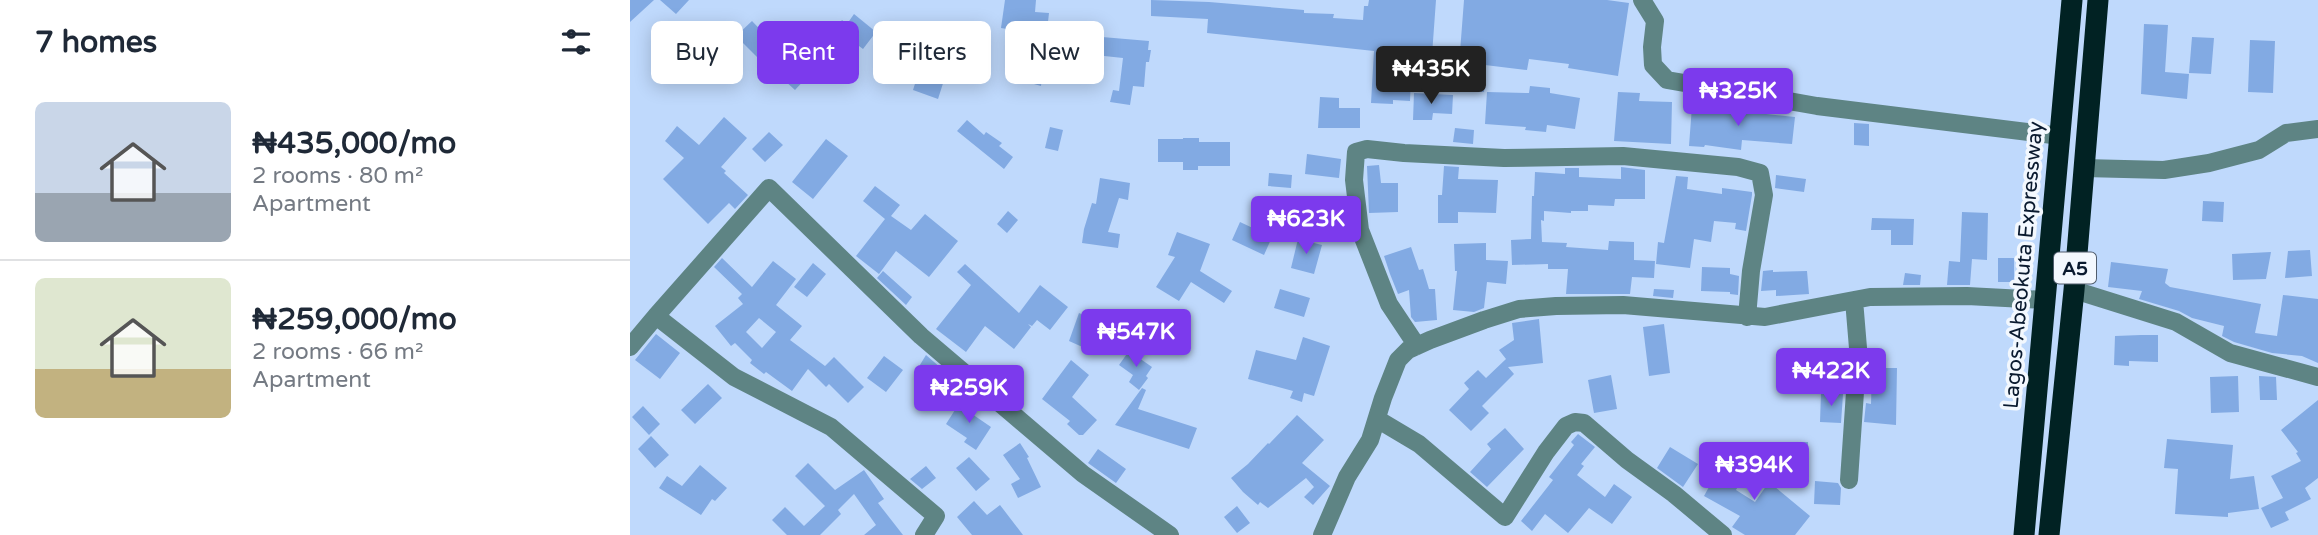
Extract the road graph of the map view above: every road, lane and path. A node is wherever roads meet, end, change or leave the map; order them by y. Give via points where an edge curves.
1 (1642, 0) edge
2 (2072, 0) edge
3 (2098, 0) edge
4 (2318, 130) edge
5 (2060, 136) junction
6 (2084, 168) junction
7 (2074, 290) junction
8 (1854, 300) junction
9 (2045, 300) junction
10 (656, 316) junction
11 (1747, 317) junction
12 (1417, 346) junction
13 (630, 347) edge
14 (2318, 377) edge
15 (1377, 419) junction
16 (1849, 480) dead end
17 (924, 535) edge
18 (1170, 535) edge
19 (1322, 535) edge
20 (1723, 535) edge
21 (2024, 535) edge
22 (2049, 535) edge

1 - 5 street via 1656,21 1653,65 1667,80 1817,106
2 - 5 highway, Lagos-Abeokuta Expressway / A5
3 - 6 highway, A5
4 - 6 street via 2286,133 2259,150 2209,163 2164,170
5 - 9 highway, Lagos-Abeokuta Expressway / A5
6 - 7 highway, A5
7 - 14 street via 2175,322 2230,353
7 - 22 highway, A5
8 - 9 street via 1953,296
8 - 11 street
8 - 16 street via 1858,348
9 - 21 highway, Lagos-Abeokuta Expressway / A5
10 - 13 street
10 - 17 street via 734,377 831,427 936,516
10 - 18 street via 769,188 921,336 1083,474
11 - 12 street via 1623,305 1519,309
11 - 12 street via 1764,195 1760,173 1623,156 1504,158 1356,152 1360,230 1388,304
12 - 15 street via 1398,360
15 - 19 street
15 - 20 street via 1419,444 1505,517 1566,426 1584,423

